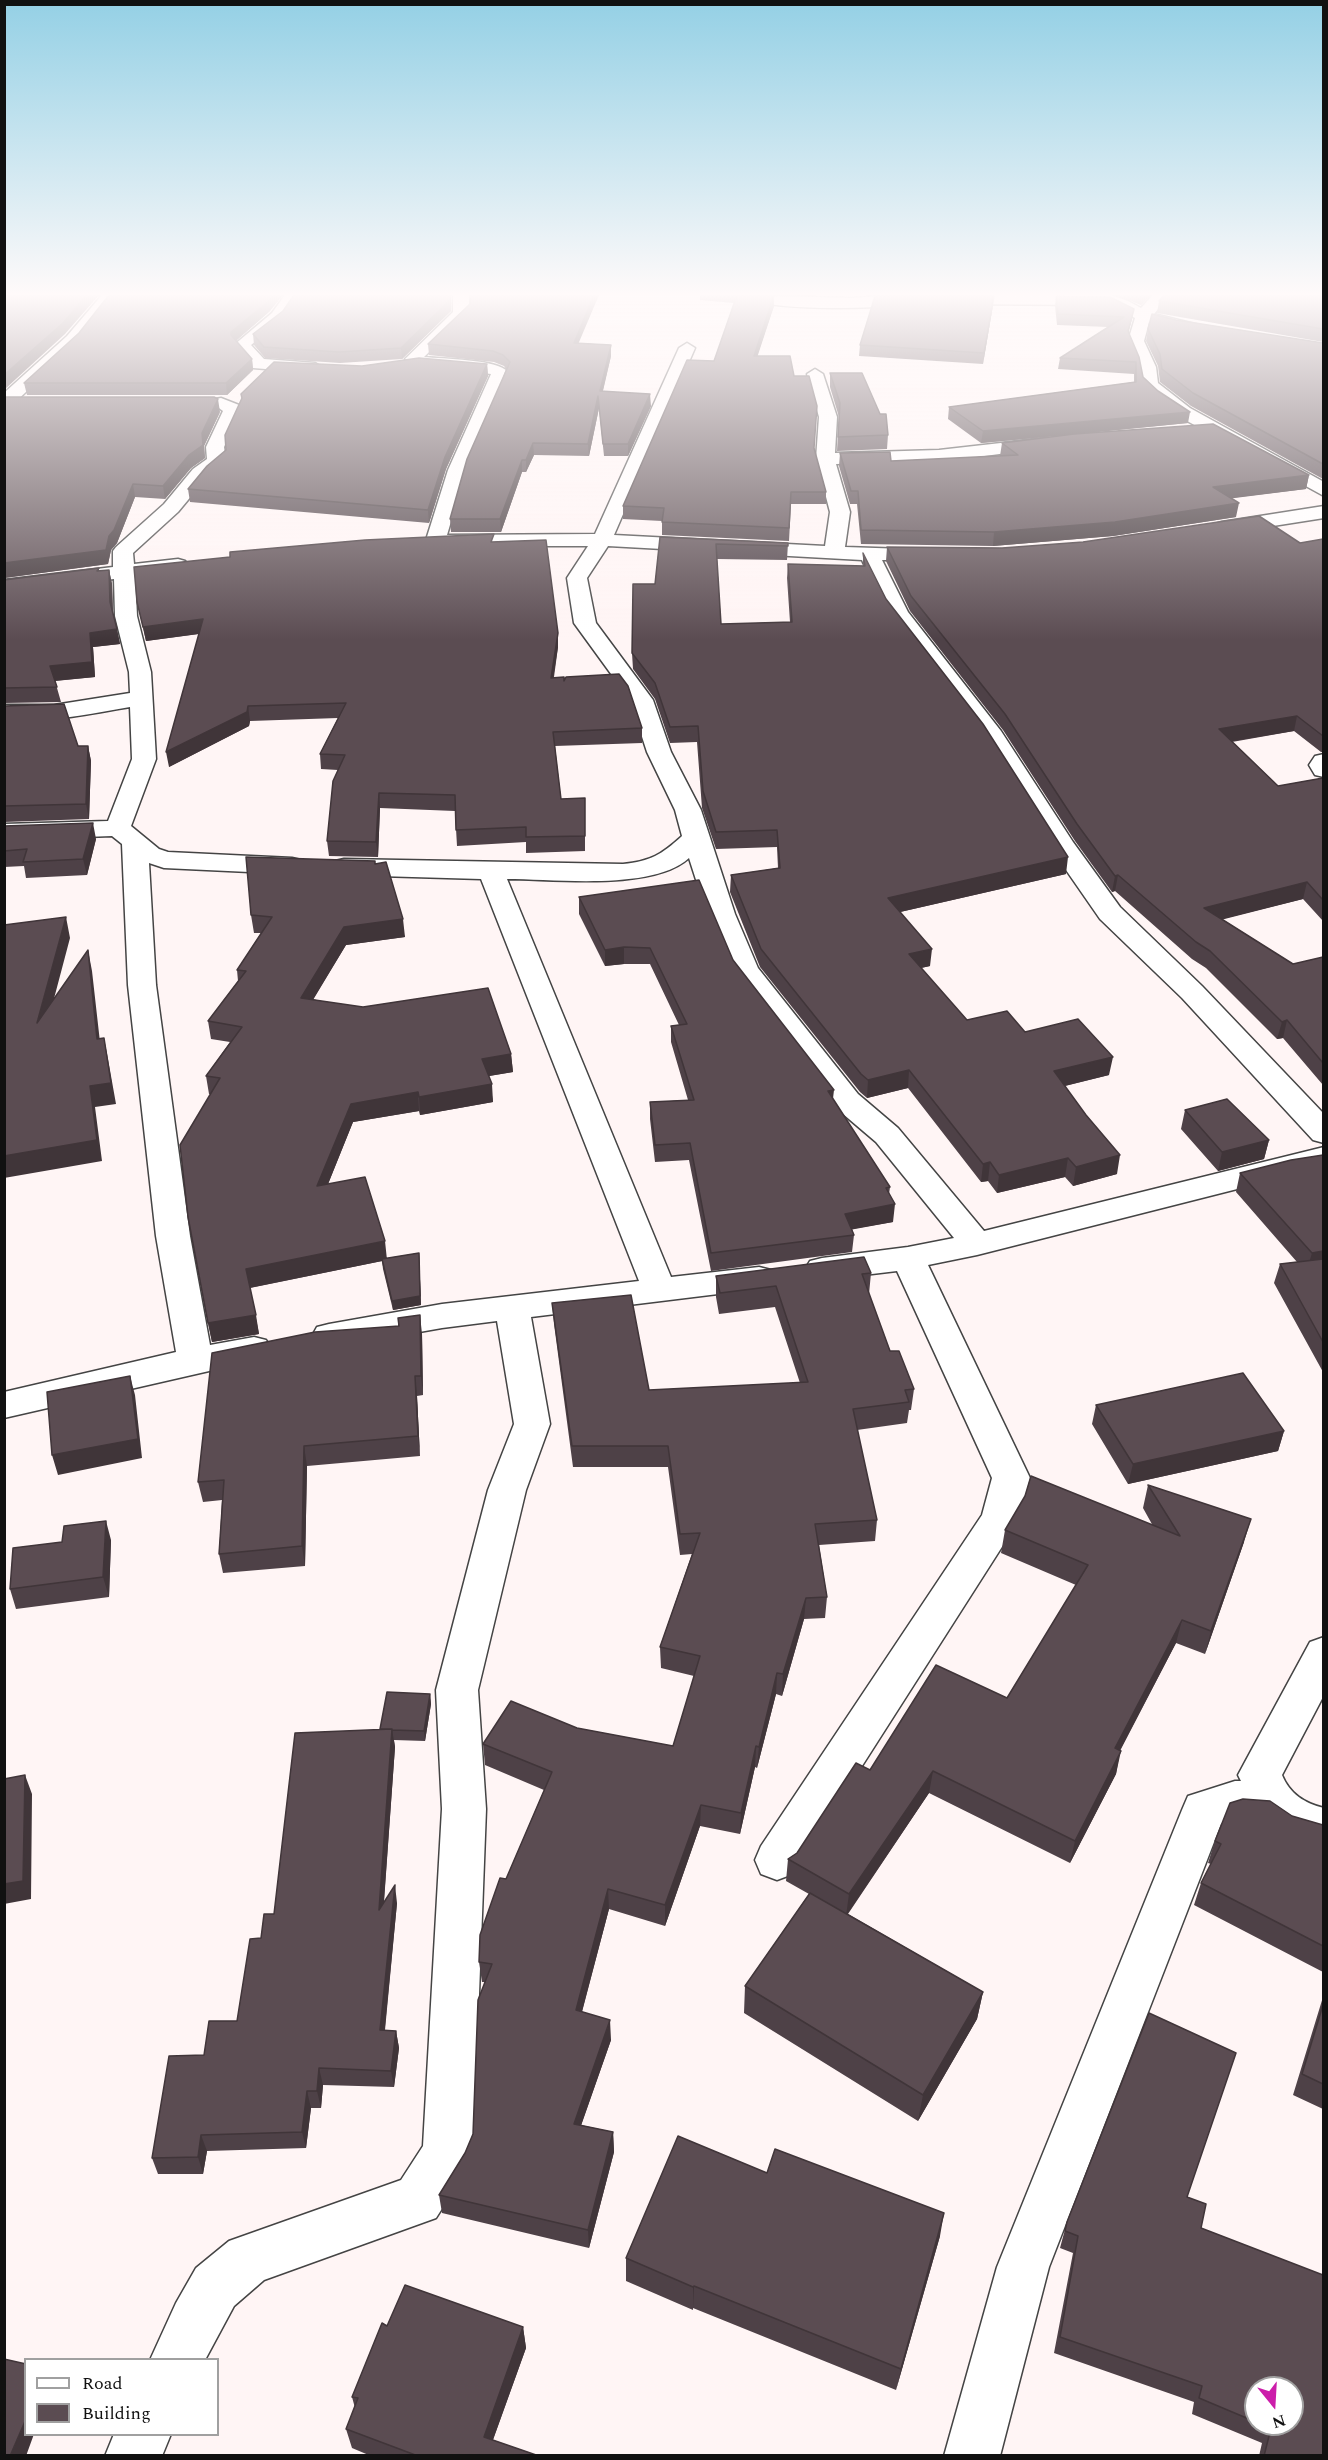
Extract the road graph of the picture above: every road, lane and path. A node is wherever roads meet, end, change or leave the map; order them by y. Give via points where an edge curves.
1 (233, 410) edge
2 (484, 410) edge
3 (660, 410) edge
4 (826, 410) edge
5 (1181, 410) edge
6 (1214, 429) junction
7 (1181, 431) edge
8 (1060, 441) edge
9 (825, 459) junction
10 (1323, 490) edge
11 (1323, 512) edge
12 (1201, 531) edge
13 (436, 540) junction
14 (602, 540) junction
15 (414, 541) edge
16 (834, 552) junction
17 (869, 554) junction
18 (946, 554) edge
19 (202, 561) edge
20 (123, 572) junction
21 (4, 586) edge
22 (141, 698) junction
23 (4, 712) edge
24 (1323, 761) edge
25 (1323, 770) edge
26 (4, 832) edge
27 (127, 835) junction
28 (695, 838) junction
29 (491, 872) junction
30 (1323, 1133) edge
31 (1323, 1157) edge
32 (978, 1244) junction
33 (908, 1258) junction
34 (660, 1291) junction
35 (512, 1308) junction
36 (195, 1360) junction
37 (4, 1405) edge
38 (1323, 1654) edge
39 (1270, 1802) junction
40 (1323, 1828) edge
41 (777, 1860) dead end
42 (178, 2358) edge
43 (141, 2436) edge
44 (133, 2456) edge
45 (972, 2456) edge

1 - 20 street via 215,447 217,461 200,473 171,508 123,551
2 - 13 street via 458,470
3 - 14 street
4 - 9 street
5 - 6 street
6 - 7 street
6 - 10 street
8 - 9 street via 939,456
9 - 16 street via 840,512
11 - 12 street
13 - 14 street
13 - 15 street
14 - 16 street
14 - 28 street via 577,578 585,623 641,700 659,752 688,810
16 - 17 street
17 - 18 street
17 - 30 street via 898,613 993,736 1110,913 1192,992
19 - 20 street
20 - 21 street
20 - 22 street via 126,616 140,672
22 - 23 street via 47,712
22 - 27 street via 144,759
24 - 25 street
26 - 27 street
27 - 29 street via 150,854 179,862
27 - 36 street via 173,1236
28 - 29 street via 671,860 649,869
28 - 32 street via 745,970 847,1101 887,1135
29 - 34 street
31 - 32 street
32 - 33 street
33 - 34 street
33 - 41 street via 1011,1478 1000,1518
34 - 35 street
35 - 36 street via 442,1316
35 - 42 street via 531,1424 507,1490 457,1690 465,1809 448,2153 418,2199 248,2260 215,2286
36 - 37 street
38 - 39 street via 1260,1775
39 - 40 street via 1301,1822
39 - 45 street via 1235,1800 1204,1810 1023,2266
43 - 44 street

